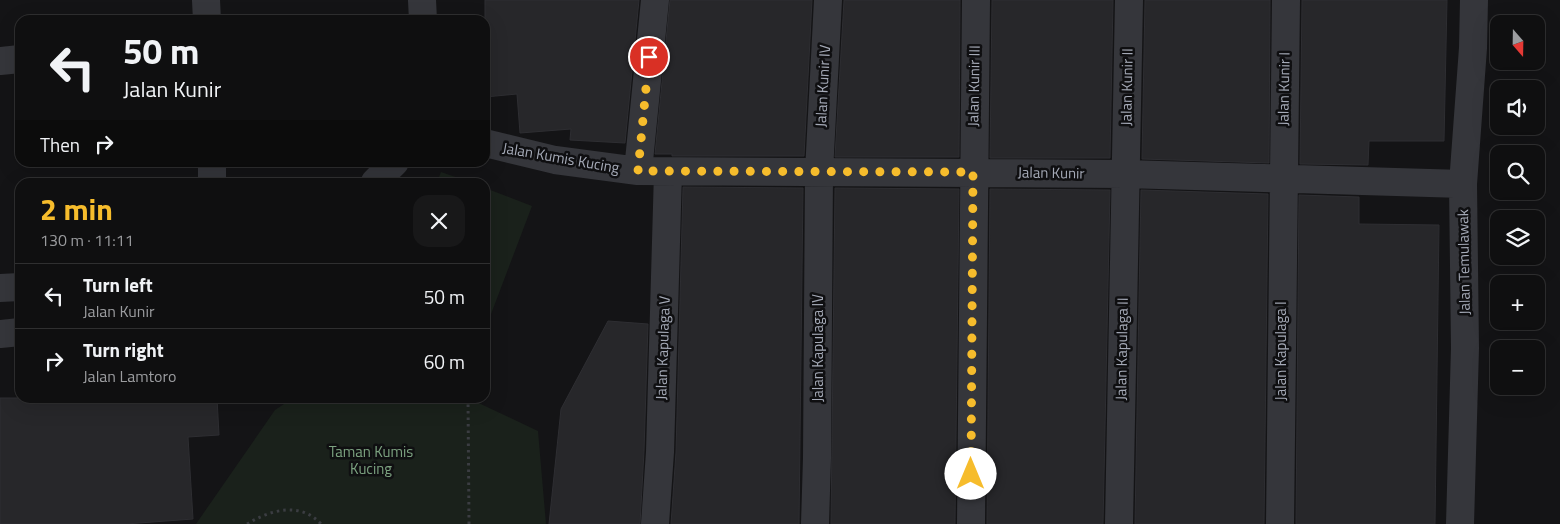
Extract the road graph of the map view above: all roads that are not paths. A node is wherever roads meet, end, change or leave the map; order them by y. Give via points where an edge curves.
1 (206, 0) edge
2 (422, 0) edge
3 (655, 0) edge
4 (828, 0) edge
5 (976, 0) edge
6 (1129, 0) edge
7 (1286, 0) edge
8 (1474, 0) edge
9 (207, 15) edge
10 (423, 15) edge
11 (15, 60) edge
12 (0, 61) edge
13 (490, 144) edge
14 (390, 167) edge
15 (638, 171) junction
16 (668, 172) junction
17 (819, 172) junction
18 (973, 172) junction
19 (1125, 174) junction
20 (379, 178) edge
21 (1282, 179) junction
22 (1463, 184) junction
23 (15, 286) edge
24 (0, 288) edge
25 (15, 332) edge
26 (0, 334) edge
27 (655, 524) edge
28 (815, 524) edge
29 (971, 524) edge
30 (1119, 524) edge
31 (1280, 524) edge
32 (1460, 524) edge

1 - 9 street
2 - 10 street
3 - 15 street
4 - 17 street, Jalan Kunir IV
5 - 18 street, Jalan Kunir III
6 - 19 street, Jalan Kunir II
7 - 21 street, Jalan Kunir I
8 - 22 street, Jalan Temulawak
11 - 12 street
13 - 15 street, Jalan Kumis Kucing via 555,160
14 - 20 street
15 - 16 street, Jalan Kunir
16 - 17 street, Jalan Kunir
16 - 27 street, Jalan Kapulaga V
17 - 18 street, Jalan Kunir
17 - 28 street, Jalan Kapulaga IV
18 - 19 street, Jalan Kunir
18 - 29 street, Jalan Kunir III
19 - 21 street, Jalan Kunir
19 - 30 street, Jalan Kapulaga II
21 - 22 street, Jalan Kunir
21 - 31 street, Jalan Kapulaga I
22 - 32 street, Jalan Temulawak via 1465,348
23 - 24 street
25 - 26 street

